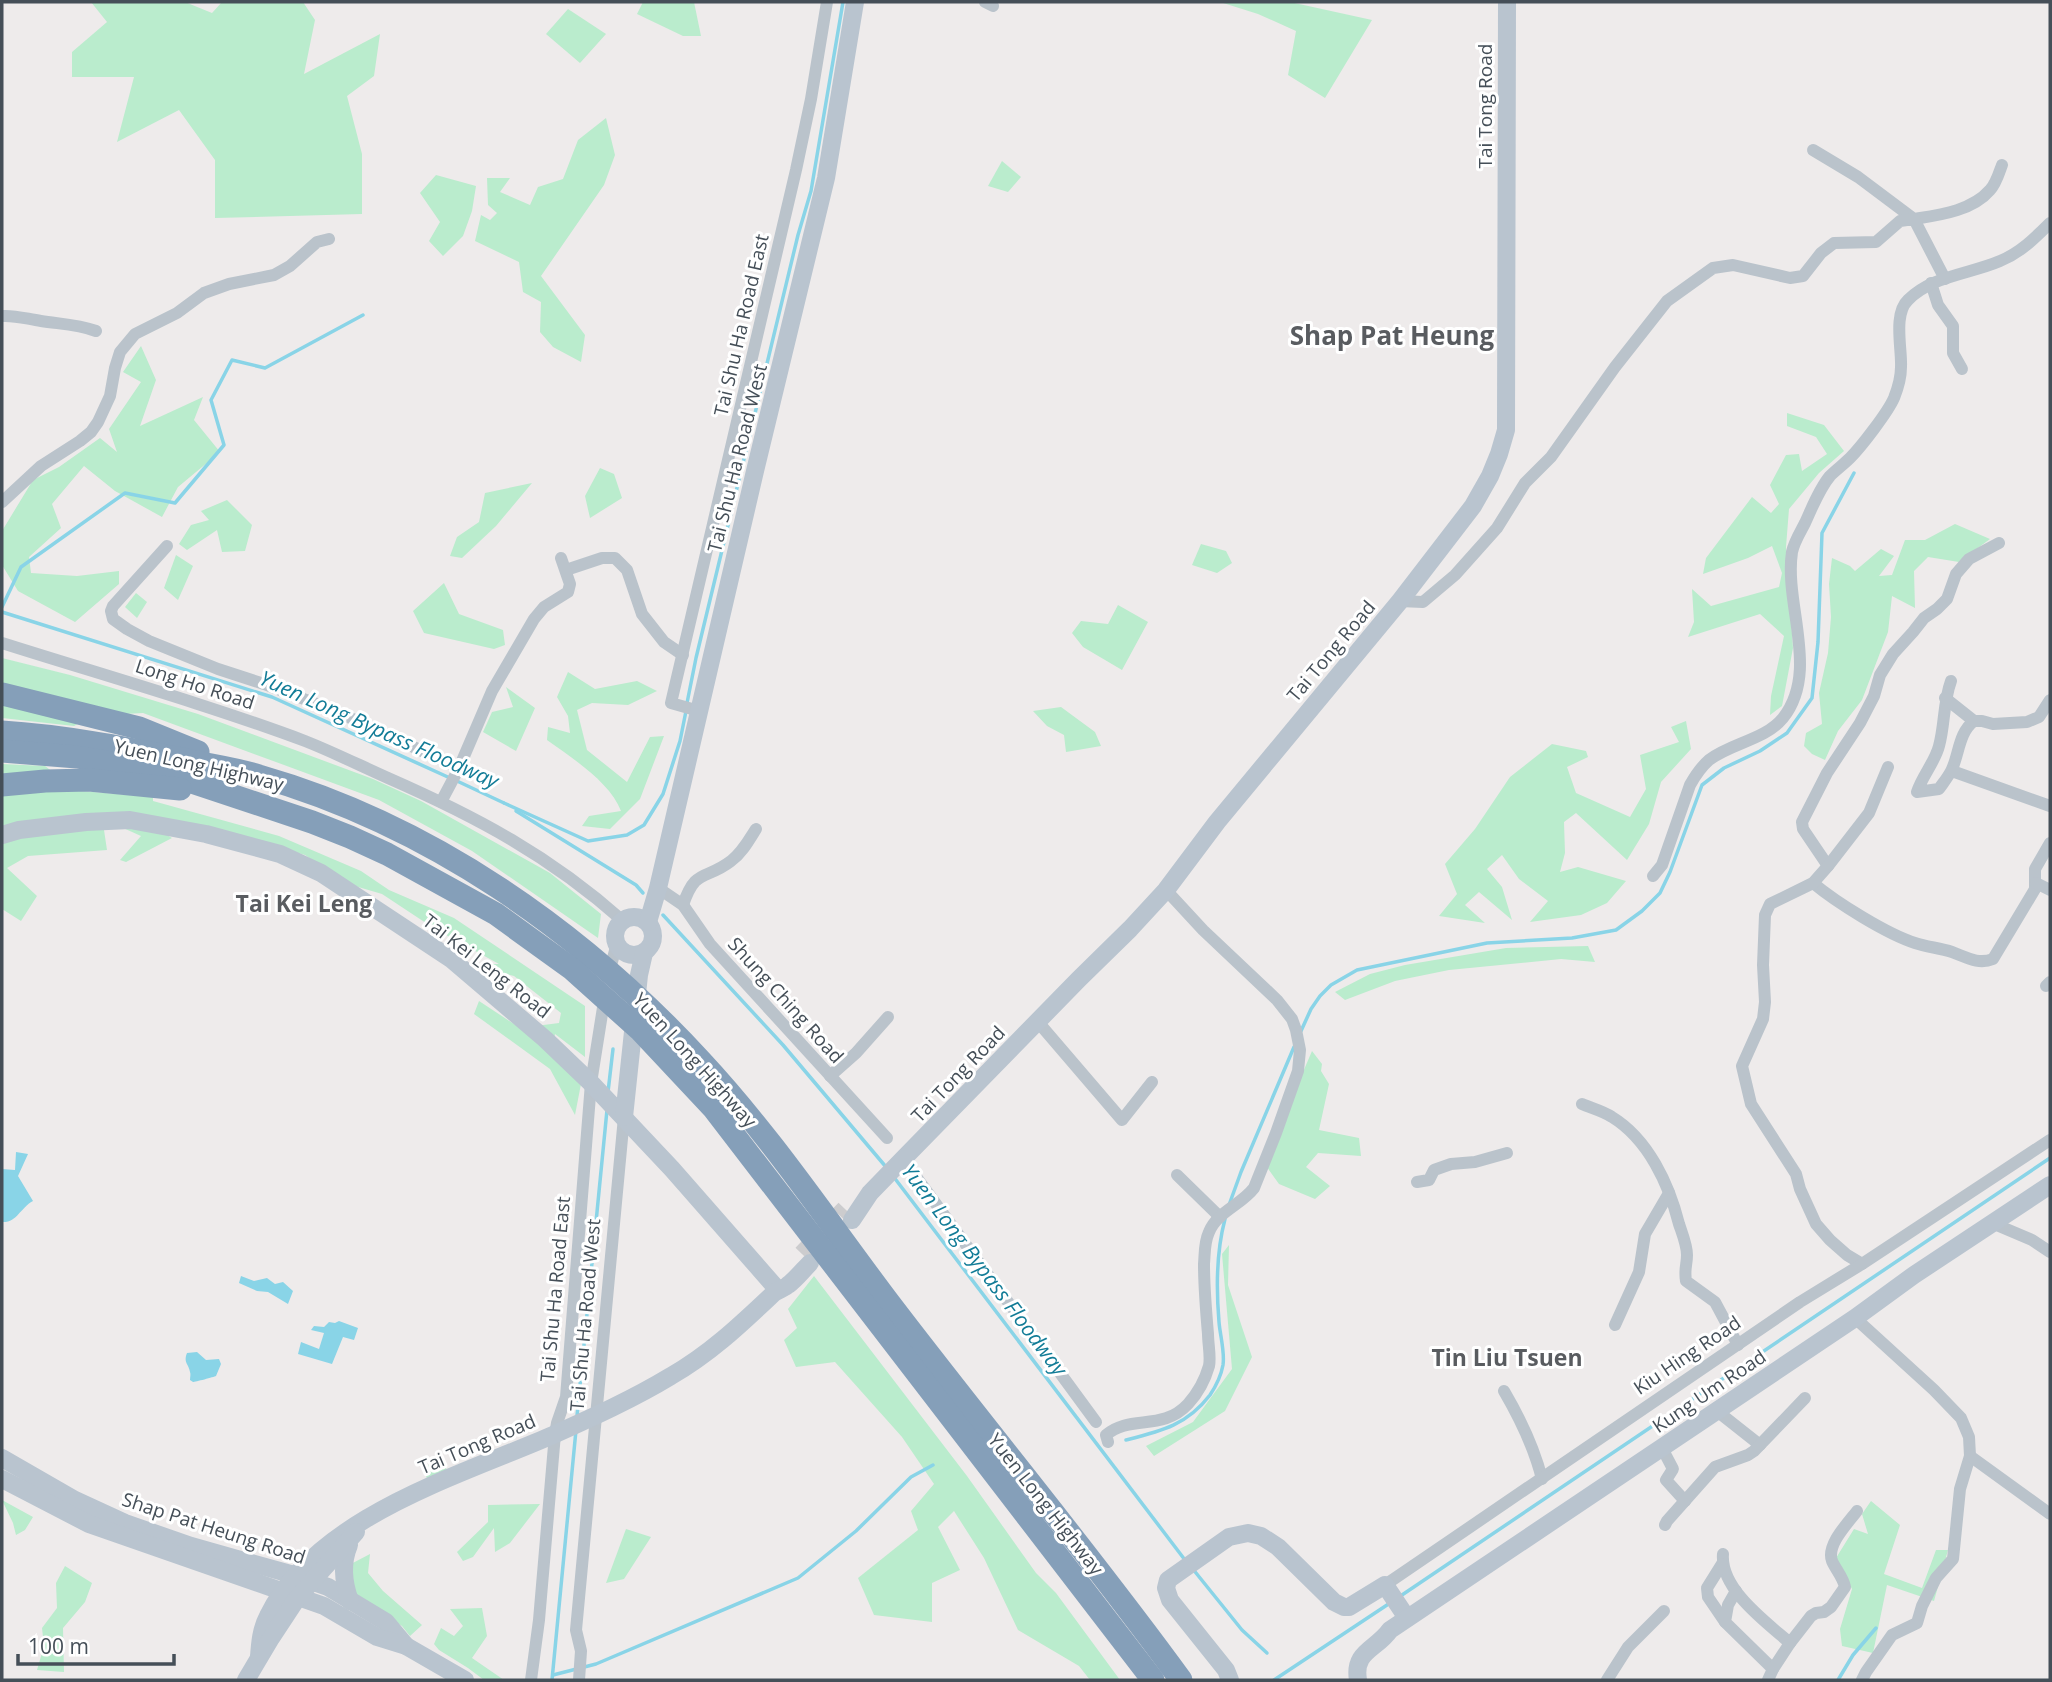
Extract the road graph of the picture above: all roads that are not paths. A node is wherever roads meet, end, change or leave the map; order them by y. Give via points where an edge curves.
1 (827, 2) edge
2 (855, 2) edge
3 (1507, 2) edge
4 (1813, 150) dead end
5 (2002, 165) dead end
6 (1914, 219) junction
7 (2050, 223) edge
8 (328, 239) dead end
9 (1945, 279) junction
10 (1931, 284) junction
11 (2, 316) edge
12 (96, 331) dead end
13 (1962, 369) dead end
14 (2, 502) edge
15 (1998, 543) dead end
16 (167, 546) dead end
17 (1400, 601) junction
18 (2, 643) edge
19 (682, 655) junction
20 (1951, 681) dead end
21 (2, 694) edge
22 (1945, 698) junction
23 (2050, 700) edge
24 (699, 711) junction
25 (1974, 721) junction
26 (2, 732) edge
27 (2, 751) edge
28 (1888, 767) dead end
29 (459, 768) junction
30 (1952, 771) junction
31 (256, 775) junction
32 (2, 785) edge
33 (225, 793) junction
34 (443, 799) junction
35 (2050, 806) edge
36 (756, 829) dead end
37 (2, 835) edge
38 (2050, 843) edge
39 (1828, 866) junction
40 (1653, 876) dead end
41 (1814, 883) junction
42 (2036, 883) junction
43 (659, 888) junction
44 (2050, 890) edge
45 (1166, 891) junction
46 (683, 905) junction
47 (623, 920) junction
48 (648, 922) junction
49 (617, 943) junction
50 (644, 953) junction
51 (888, 1017) dead end
52 (1038, 1022) junction
53 (830, 1076) junction
54 (1152, 1082) dead end
55 (593, 1086) junction
56 (1582, 1104) dead end
57 (621, 1114) junction
58 (887, 1138) dead end
59 (2050, 1140) edge
60 (1507, 1153) dead end
61 (898, 1165) junction
62 (1177, 1175) dead end
63 (1417, 1182) dead end
64 (2050, 1185) edge
65 (1669, 1192) junction
66 (848, 1214) tunnel mouth
67 (1216, 1221) junction
68 (1992, 1223) junction
69 (2050, 1252) edge
70 (806, 1258) tunnel mouth
71 (1862, 1264) junction
72 (778, 1290) junction
73 (1855, 1318) junction
74 (1615, 1325) dead end
75 (1738, 1345) junction
76 (1504, 1391) dead end
77 (1805, 1398) dead end
78 (1717, 1411) junction
79 (595, 1417) junction
80 (1096, 1422) dead end
81 (558, 1433) junction
82 (1108, 1442) dead end
83 (1760, 1445) junction
84 (1662, 1448) junction
85 (1970, 1457) junction
86 (2, 1458) edge
87 (2, 1479) edge
88 (1542, 1479) junction
89 (1685, 1501) junction
90 (1857, 1511) dead end
91 (2050, 1514) edge
92 (365, 1520) junction
93 (1665, 1525) dead end
94 (350, 1541) junction
95 (241, 1578) junction
96 (302, 1578) junction
97 (1385, 1585) junction
98 (1736, 1591) junction
99 (290, 1594) junction
100 (349, 1601) junction
101 (1664, 1611) dead end
102 (267, 1617) junction
103 (1407, 1618) junction
104 (1725, 1622) junction
105 (1790, 1643) junction
106 (406, 1646) junction
107 (259, 1657) junction
108 (1771, 1675) edge
109 (579, 1678) edge
110 (246, 1680) edge
111 (466, 1680) edge
112 (531, 1680) edge
113 (1153, 1680) edge
114 (1181, 1680) edge
115 (1230, 1680) edge
116 (1358, 1680) edge
117 (1607, 1680) edge
118 (1862, 1680) edge

1 - 19 street, Tai Shu Ha Road East via 796,170
2 - 24 street, Tai Shu Ha Road West via 826,178
3 - 17 street, Tai Tong Road via 1506,430 1490,476 1473,506
4 - 6 street
5 - 6 street via 1992,189 1976,202
6 - 9 street
6 - 17 street via 1899,221 1876,242 1833,243 1803,276 1790,278 1733,265 1713,268 1667,301 1551,457 1525,483 1497,528 1455,575 1423,602
7 - 9 street via 2002,261
8 - 14 street via 317,242 274,275 204,293 135,334 120,352 110,396 91,432 41,466
9 - 10 street
10 - 13 street via 1938,305 1953,326 1953,353
10 - 40 street via 1908,299 1900,316 1902,364 1893,400 1851,457 1829,478 1792,551 1801,670 1792,701 1782,719 1764,733 1710,759 1697,773
11 - 12 street
15 - 39 street via 1969,559 1956,574 1947,599 1893,654 1860,723 1827,773 1802,822
16 - 29 street via 113,606 113,619 149,641 333,710
17 - 45 street, Tai Tong Road via 1225,812
18 - 34 street, Long Ho Road via 306,741
19 - 24 street, Tai Shu Ha Road East via 671,704
19 - 29 street via 664,642 642,614 627,570 615,558 564,564 568,592 534,619 492,691
20 - 22 street
21 - 31 highway via 139,728
22 - 25 street
22 - 30 street via 1938,750 1917,792 1939,789
23 - 25 street via 2039,716 2027,722
24 - 43 street, Tai Shu Ha Road West
25 - 30 street
26 - 31 highway, Yuen Long Highway via 111,745
27 - 33 highway, Yuen Long Highway via 124,765
28 - 39 street via 1869,813
29 - 34 street
30 - 35 street
31 - 114 highway, Yuen Long Highway via 359,813 462,864 594,958 657,1015 758,1128
32 - 33 highway via 89,780
33 - 113 highway, Yuen Long Highway via 350,837 421,871 519,929 591,985 653,1042 748,1152
34 - 47 street, Long Ho Road via 560,869
36 - 46 street via 730,862 695,880
37 - 55 street, Tai Kei Leng Road via 130,820 280,854 321,873 451,959
38 - 42 street via 2035,869
39 - 41 street
41 - 42 street via 1914,943 1985,962 1993,959
41 - 71 street via 1770,904 1765,915 1763,1019 1742,1066 1751,1104 1796,1174 1816,1224
42 - 44 street
43 - 46 street, Shung Ching Road
43 - 48 street, Tai Shu Ha Road West
45 - 52 street, Tai Tong Road
45 - 67 street via 1277,1000 1292,1020 1300,1051 1298,1071 1254,1188
46 - 53 street, Shung Ching Road via 710,944
47 - 48 street via 631,917
47 - 49 street via 615,935
48 - 50 street, Tai Shu Ha Road West via 653,940
49 - 50 street via 632,955
49 - 55 street, Tai Shu Ha Road East
50 - 57 street, Tai Shu Ha Road West
51 - 53 street
52 - 54 street via 1122,1120
52 - 61 street, Tai Tong Road
53 - 58 street, Shung Ching Road
55 - 57 street, Tai Kei Leng Road
55 - 81 street, Tai Shu Ha Road East via 566,1397
56 - 65 street via 1612,1117 1635,1136 1661,1172
57 - 72 street, Tai Kei Leng Road
57 - 79 street, Tai Shu Ha Road West
59 - 71 street, Kiu Hing Road
60 - 63 street via 1451,1164 1434,1170 1429,1180
61 - 66 street, Tai Tong Road
61 - 80 street
62 - 67 street
64 - 68 street, Kung Um Road
65 - 74 street via 1645,1234 1639,1272
65 - 75 street via 1688,1256 1686,1281 1715,1302
67 - 82 street via 1205,1245 1210,1363 1203,1383 1177,1413 1158,1422 1114,1428 1105,1435
68 - 69 street
68 - 73 street, Kung Um Road
70 - 72 street, Tai Tong Road via 787,1286
71 - 75 street, Kiu Hing Road
72 - 79 street, Tai Tong Road via 702,1357
73 - 78 street, Kung Um Road
73 - 85 street via 1961,1418 1969,1437
75 - 88 street, Kiu Hing Road
76 - 88 street via 1525,1428
77 - 83 street
78 - 83 street
78 - 84 street, Kung Um Road
79 - 81 street, Tai Tong Road
79 - 109 street, Tai Shu Ha Road West via 576,1630 581,1651
81 - 92 street, Tai Tong Road via 433,1485
81 - 112 street, Tai Shu Ha Road East
83 - 89 street via 1748,1455 1715,1467
84 - 89 street via 1673,1469 1666,1480
84 - 103 street, Kung Um Road
85 - 91 street
85 - 118 street via 1960,1489 1953,1559 1936,1578 1917,1623 1892,1635
86 - 96 street, Shap Pat Heung Road via 125,1523
87 - 95 street, Shap Pat Heung Road via 89,1524
88 - 97 street, Kiu Hing Road
89 - 93 street
90 - 105 street via 1830,1554 1845,1587 1831,1607 1811,1616
92 - 94 street, Tai Tong Road
92 - 96 street, Tai Tong Road via 329,1543
94 - 96 street, Tai Tong Road
94 - 100 street via 344,1557
95 - 99 street, Shap Pat Heung Road
95 - 102 street via 264,1598
96 - 99 street, Tai Tong Road
96 - 100 street, Shap Pat Heung Road
97 - 103 street
97 - 115 street, Kiu Hing Road via 1343,1607 1261,1536 1229,1537 1168,1580 1166,1588 1170,1600
98 - 104 street
98 - 104 street via 1722,1559 1707,1588
98 - 105 street
99 - 102 street, Tai Tong Road
99 - 106 street, Shap Pat Heung Road via 324,1606 377,1637
99 - 107 street, Tai Tong Road
100 - 106 street, Shap Pat Heung Road via 386,1622
101 - 117 street via 1628,1647
102 - 107 street, Tai Tong Road
103 - 116 street, Kung Um Road via 1362,1656 1356,1670
104 - 108 street
105 - 108 street
106 - 111 street, Shap Pat Heung Road
107 - 110 street, Tai Tong Road

